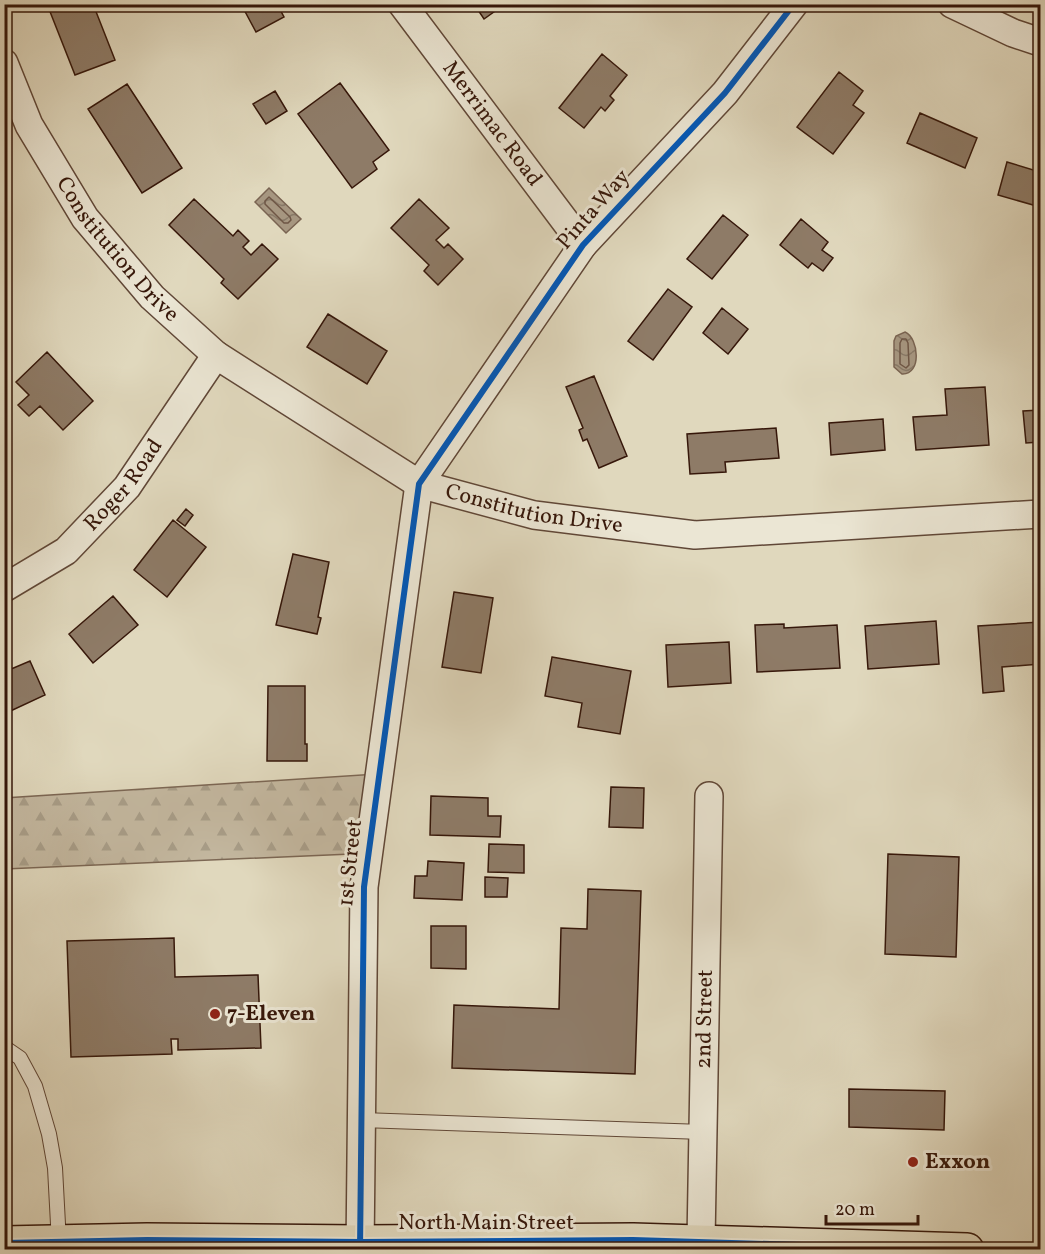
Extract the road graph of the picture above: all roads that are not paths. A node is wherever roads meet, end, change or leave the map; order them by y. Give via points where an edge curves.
1 (402, 4) edge
2 (794, 4) edge
3 (952, 4) edge
4 (1041, 42) edge
5 (4, 63) edge
6 (583, 245) junction
7 (216, 355) junction
8 (419, 484) junction
9 (1041, 514) edge
10 (4, 588) edge
11 (709, 796) dead end
12 (4, 1047) edge
13 (362, 1120) junction
14 (703, 1132) junction
15 (701, 1241) junction
16 (4, 1243) edge
17 (59, 1243) junction
18 (360, 1246) edge
19 (967, 1250) edge

1 - 6 street, Merrimac Road
2 - 6 street, Pinta Way via 725,93
3 - 4 street
5 - 7 street, Constitution Drive via 29,125 85,218 152,297
6 - 8 street, Pinta Way
7 - 8 street, Constitution Drive
7 - 10 street, Roger Road via 127,487 66,551
8 - 9 street, Constitution Drive via 534,515 695,535
8 - 13 street, 1st Street via 364,887
11 - 14 street, 2nd Street
12 - 17 lane via 20,1058 35,1086 49,1134
13 - 14 lane
13 - 18 street, 1st Street
14 - 15 street, 2nd Street
15 - 18 highway, North Main Street
15 - 19 highway, North Main Street
16 - 17 highway, North Main Street
17 - 18 highway, North Main Street via 147,1240

